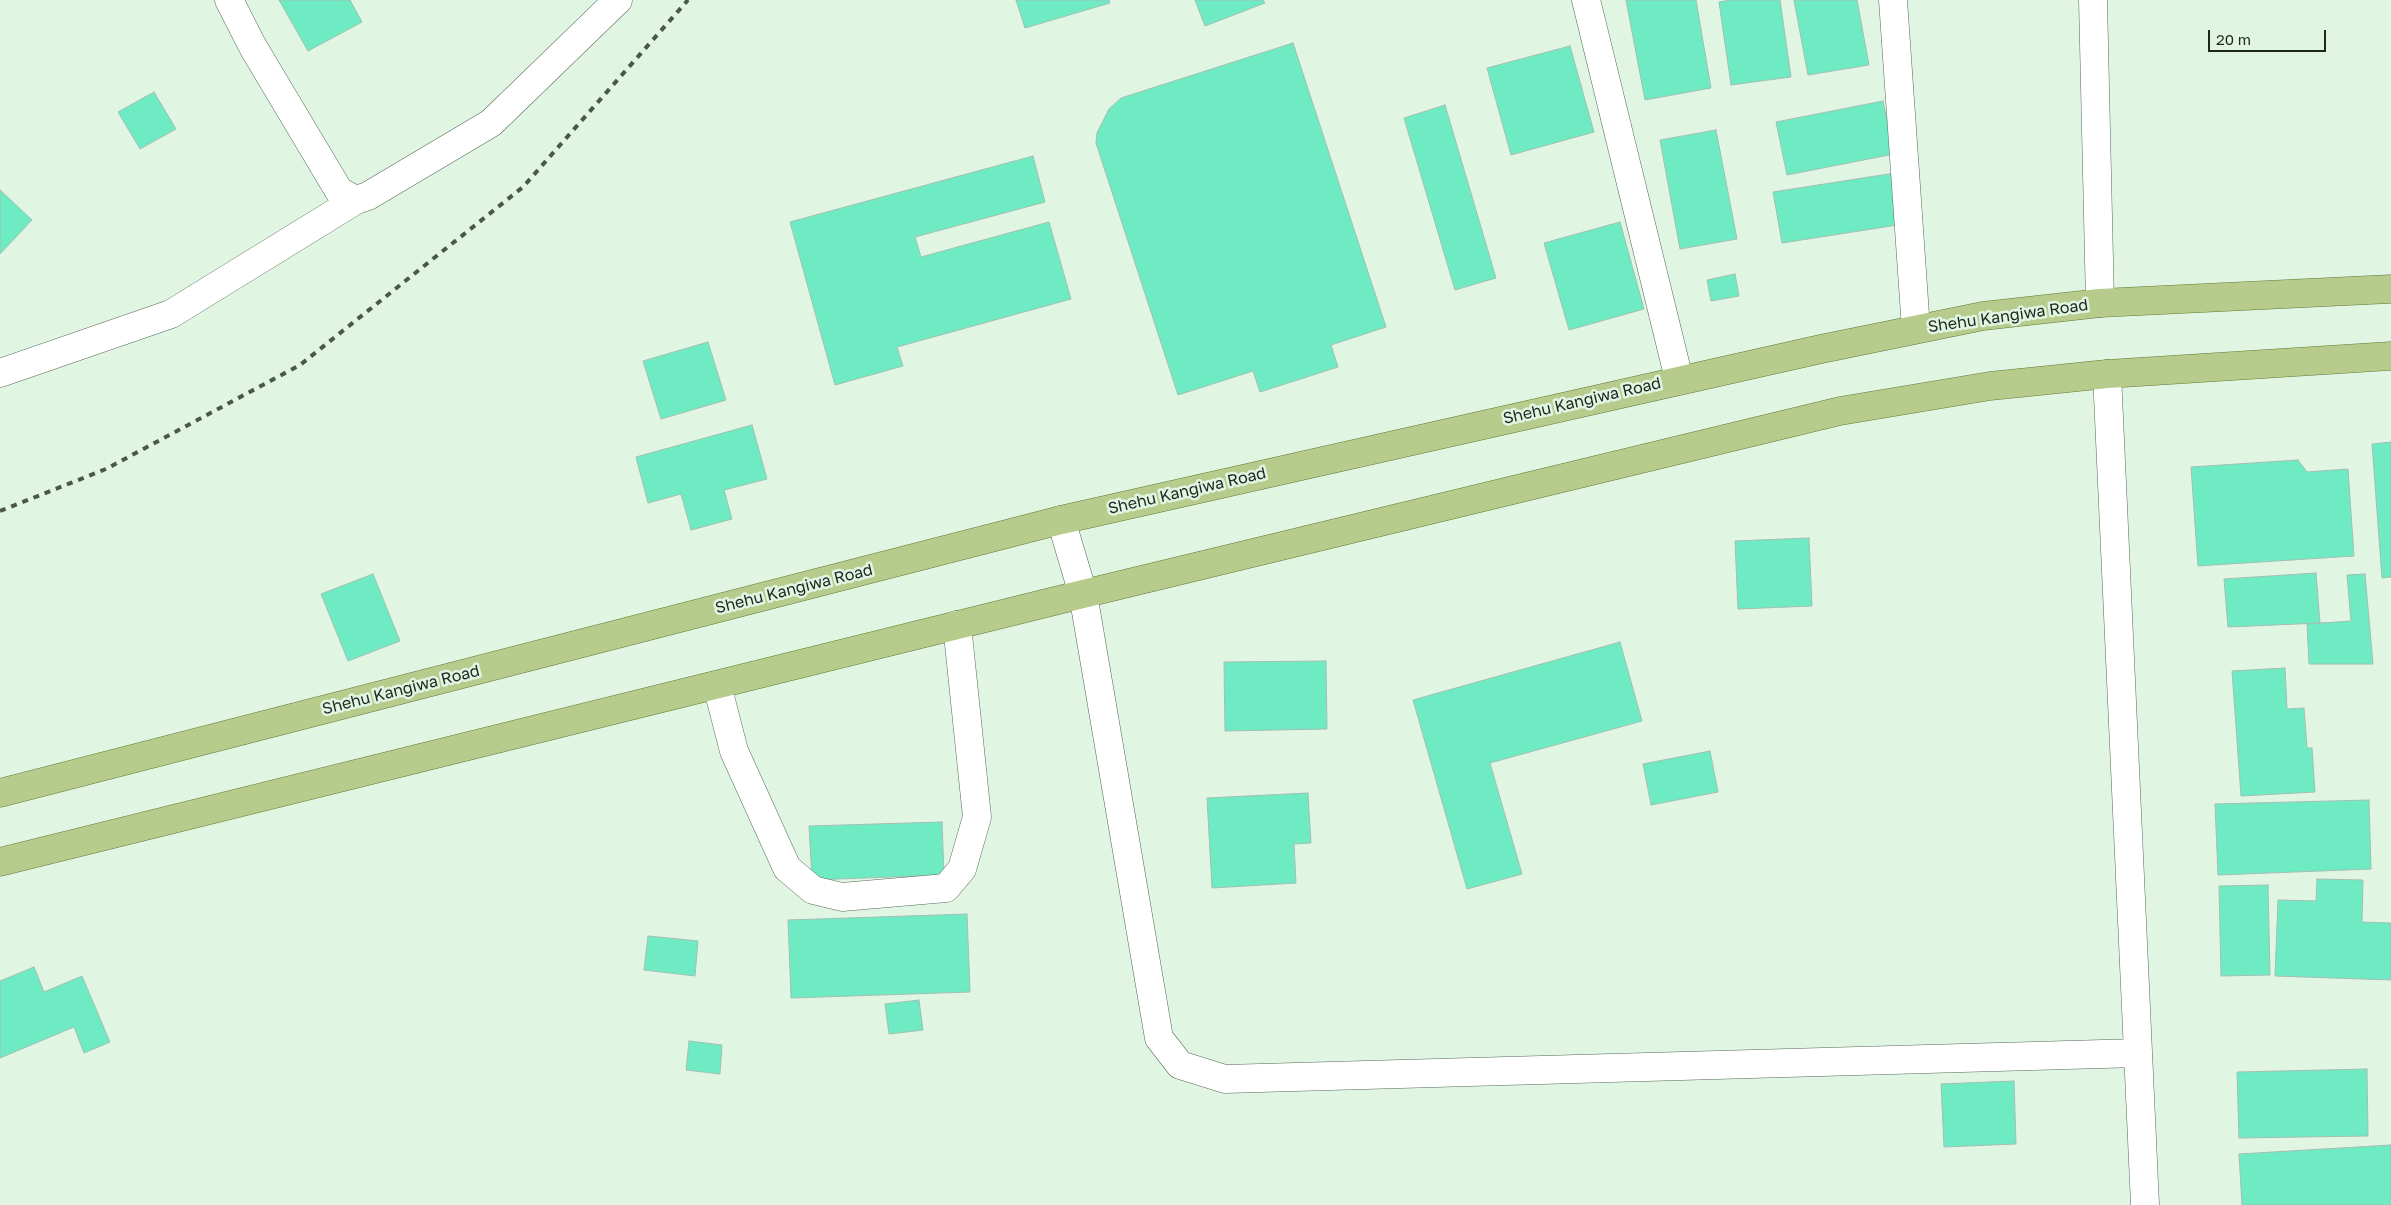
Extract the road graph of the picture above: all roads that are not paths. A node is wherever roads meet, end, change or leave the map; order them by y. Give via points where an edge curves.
1 (229, 0) edge
2 (618, 0) edge
3 (1586, 0) edge
4 (1893, 0) edge
5 (2092, 0) edge
6 (356, 200) junction
7 (2391, 289) edge
8 (2100, 303) junction
9 (1916, 329) junction
10 (2391, 356) edge
11 (1, 370) edge
12 (2107, 374) junction
13 (1679, 379) junction
14 (1061, 520) junction
15 (1084, 594) junction
16 (957, 625) junction
17 (717, 684) junction
18 (0, 793) edge
19 (0, 862) edge
20 (2138, 1052) junction
21 (2146, 1205) edge

1 - 6 street via 253,47 339,191
2 - 6 street via 491,123
3 - 13 street
4 - 9 street
5 - 8 street
6 - 11 street via 171,314
7 - 8 main road, Shehu Kangiwa Road
8 - 9 main road, Shehu Kangiwa Road via 1983,316
9 - 13 main road, Shehu Kangiwa Road
10 - 12 main road
12 - 15 main road via 1990,386 1840,411
12 - 20 street
13 - 14 main road, Shehu Kangiwa Road
14 - 15 street
14 - 18 main road, Shehu Kangiwa Road
15 - 16 main road
15 - 20 street via 1159,1038 1180,1065 1225,1080
16 - 17 main road
16 - 17 street via 977,818 962,869 946,888 842,897 813,890 787,868 734,751
17 - 19 main road
20 - 21 street

